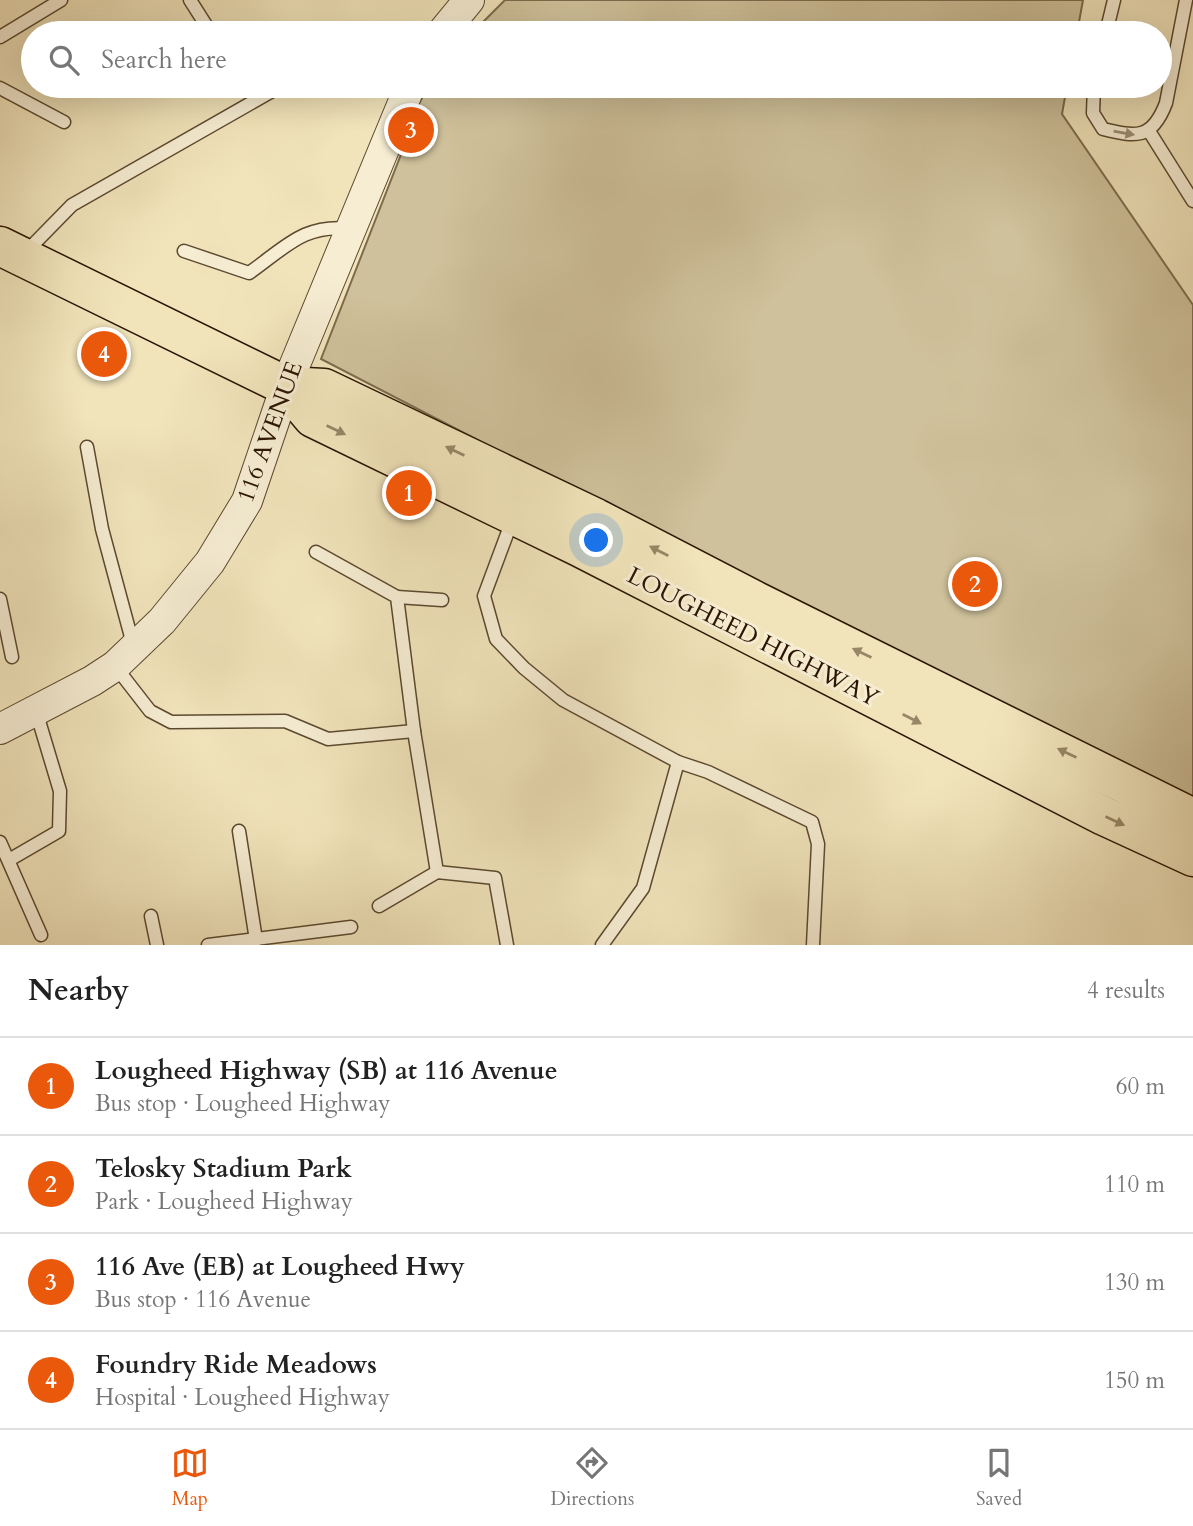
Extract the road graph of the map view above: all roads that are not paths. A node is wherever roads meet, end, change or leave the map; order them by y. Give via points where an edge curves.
1 (61, 0) edge
2 (190, 0) edge
3 (1114, 0) edge
4 (1186, 0) edge
5 (458, 4) edge
6 (26, 21) edge
7 (203, 21) edge
8 (449, 21) edge
9 (1109, 21) edge
10 (21, 24) edge
11 (0, 37) edge
12 (1172, 72) edge
13 (0, 88) edge
14 (260, 98) edge
15 (399, 98) edge
16 (1094, 98) edge
17 (1167, 98) edge
18 (64, 122) dead end
19 (1149, 131) junction
20 (1193, 201) edge
21 (351, 229) junction
22 (11, 251) edge
23 (184, 251) dead end
24 (286, 386) junction
25 (87, 447) dead end
26 (514, 516) junction
27 (316, 552) dead end
28 (397, 597) junction
29 (0, 599) edge
30 (443, 600) dead end
31 (3, 628) edge
32 (12, 657) dead end
33 (125, 657) junction
34 (36, 710) junction
35 (0, 729) edge
36 (414, 731) junction
37 (678, 762) junction
38 (1193, 818) edge
39 (239, 831) dead end
40 (0, 842) edge
41 (1193, 857) edge
42 (9, 860) junction
43 (437, 873) junction
44 (379, 906) dead end
45 (151, 916) dead end
46 (351, 927) dead end
47 (41, 935) dead end
48 (256, 940) junction
49 (157, 945) edge
50 (208, 945) edge
51 (507, 945) edge
52 (603, 945) edge
53 (813, 945) edge

1 - 6 lane
2 - 7 lane
3 - 9 lane
4 - 12 lane
5 - 8 street
10 - 11 lane
13 - 18 lane
14 - 22 lane via 72,205
15 - 21 street, 116 AVENUE
16 -> 19 lane via 1093,113 1103,129 1133,136
17 - 19 lane
19 - 20 lane
21 - 23 lane via 309,230 249,273
21 - 24 street, 116 AVENUE
22 - 24 main road, LOUGHEED HIGHWAY
24 -> 26 main road, LOUGHEED HIGHWAY via 313,418
24 - 33 street, 116 AVENUE via 247,501 210,562
38 -> 24 main road, LOUGHEED HIGHWAY via 596,518 324,388
25 - 33 lane
26 - 37 lane via 484,596 496,639 563,700
26 -> 41 main road, LOUGHEED HIGHWAY
27 - 28 lane
28 - 30 lane
28 - 36 lane
29 - 31 lane
31 - 32 lane
33 - 34 street, 116 AVENUE
33 - 36 lane via 150,711 171,722 285,721 328,739
34 - 35 street, 116 AVENUE
34 - 42 lane via 60,791 59,831
36 - 43 lane
37 - 52 lane via 643,888
37 - 53 lane via 812,822 818,844
39 - 48 lane
40 - 42 lane
42 - 47 lane
43 - 44 lane
43 - 51 lane via 495,878
45 - 49 lane
46 - 48 lane
48 - 50 lane

